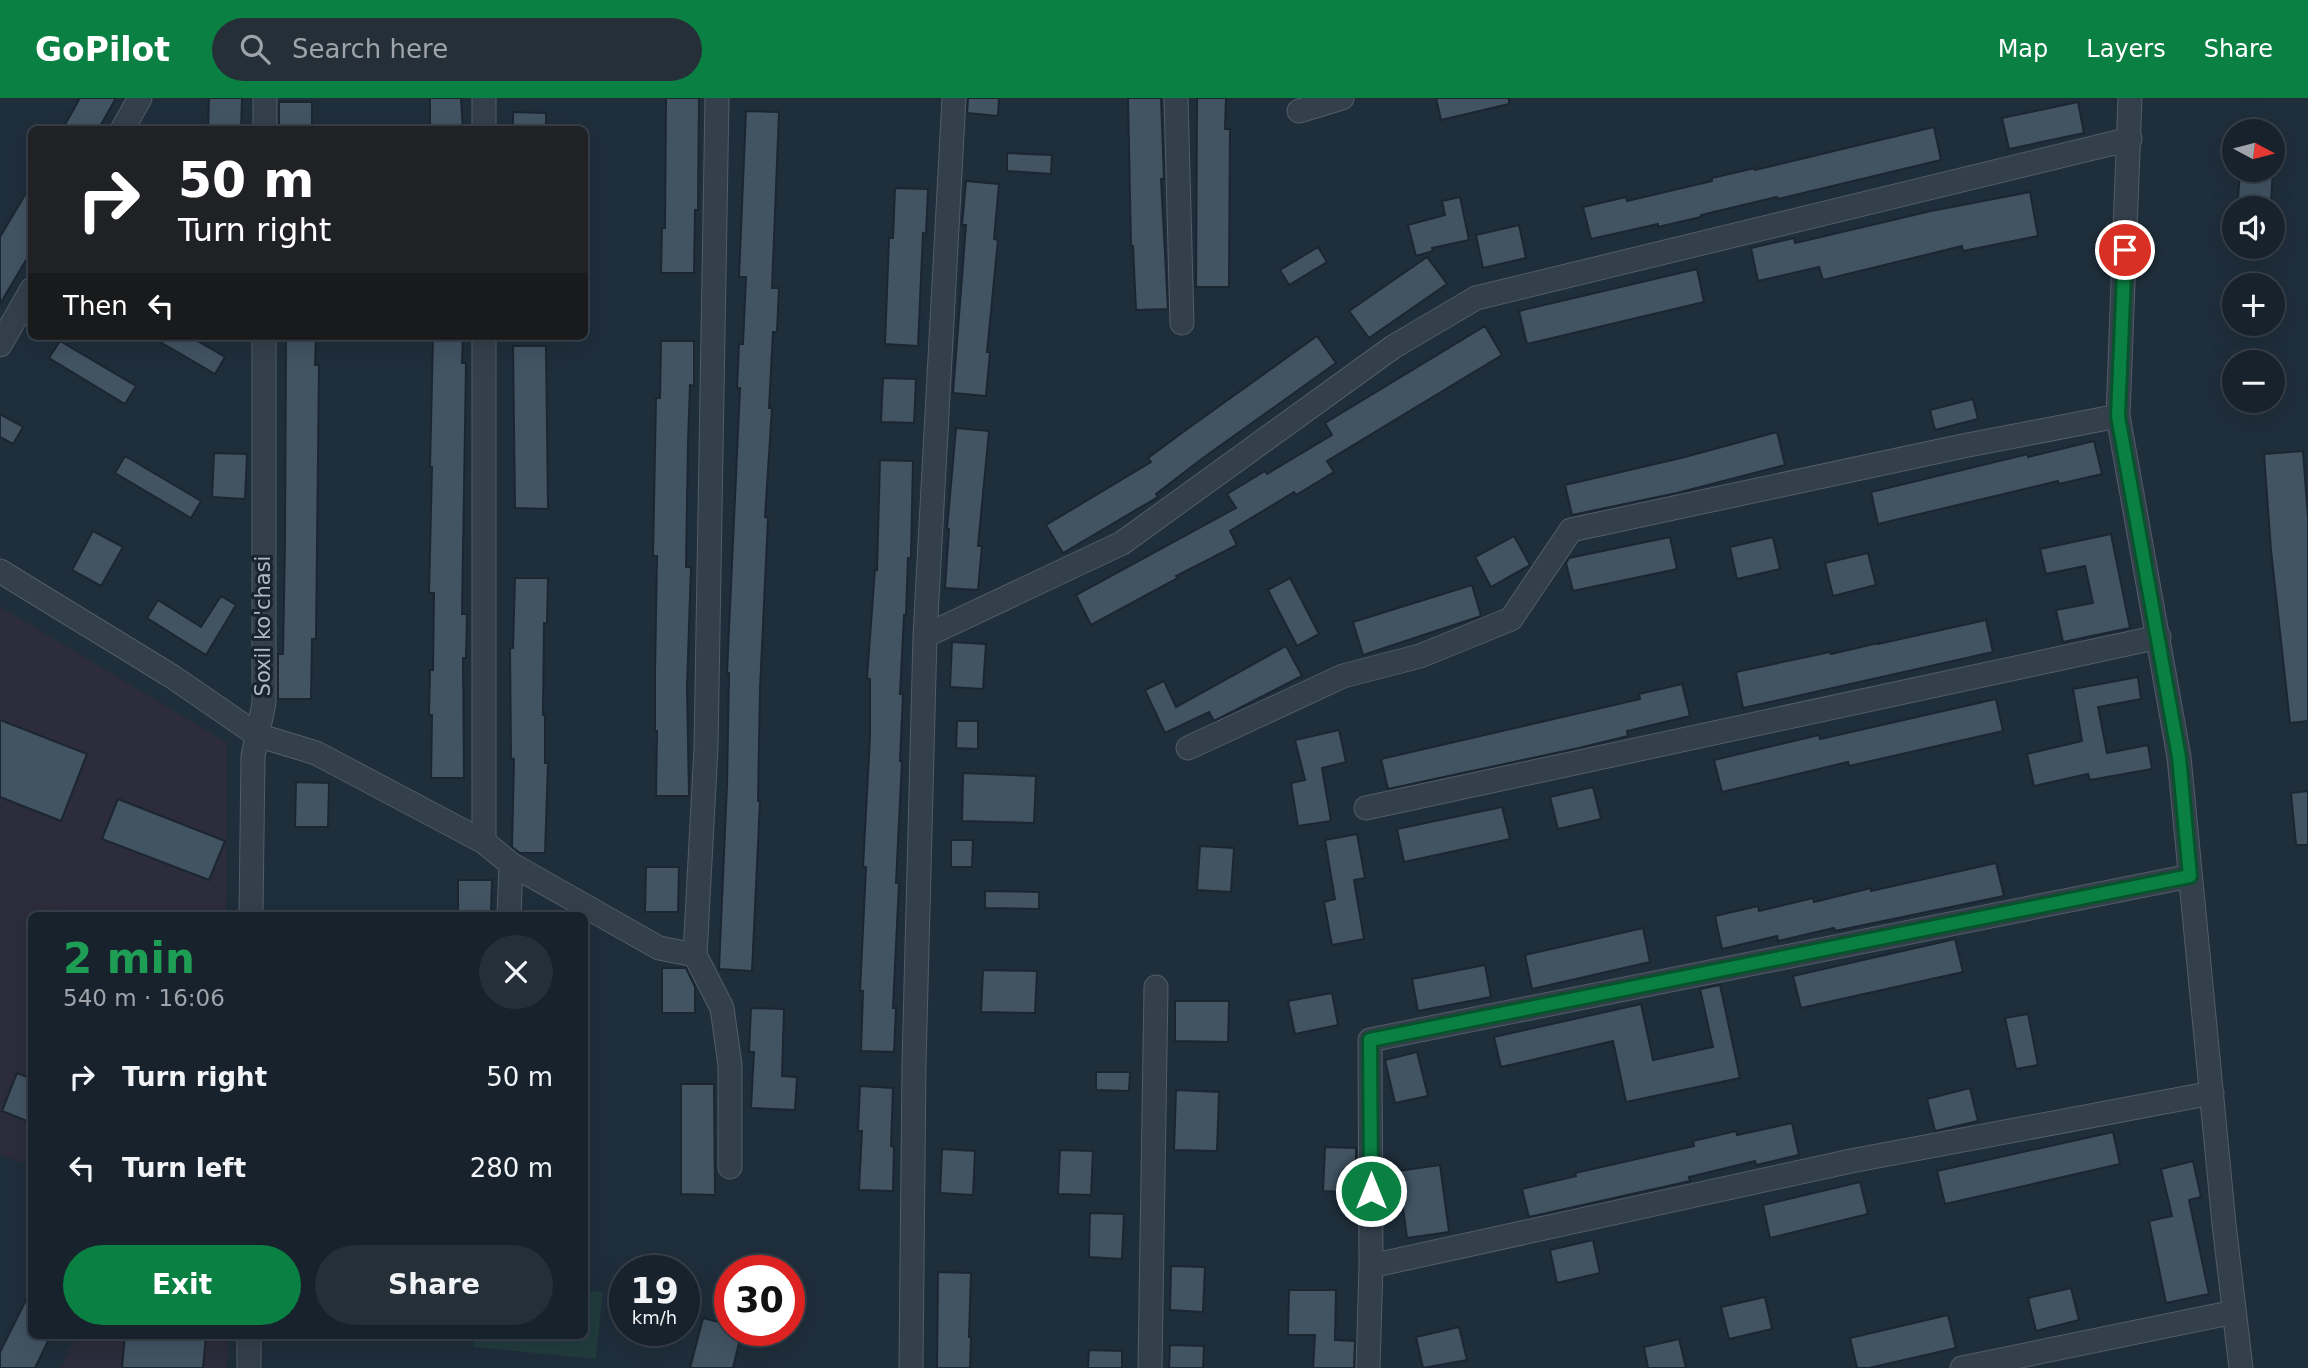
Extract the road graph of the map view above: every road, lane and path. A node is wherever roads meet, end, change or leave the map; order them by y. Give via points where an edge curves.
1 (140, 98) edge
2 (265, 98) edge
3 (484, 98) edge
4 (717, 98) edge
5 (954, 98) edge
6 (1176, 98) edge
7 (1342, 98) edge
8 (2130, 98) edge
9 (1299, 111) dead end
10 (124, 126) edge
11 (265, 126) edge
12 (484, 126) edge
13 (2130, 139) junction
14 (28, 296) edge
15 (1182, 323) dead end
16 (264, 340) edge
17 (484, 340) edge
18 (0, 345) edge
19 (2118, 416) junction
20 (0, 571) edge
21 (925, 636) junction
22 (2159, 637) junction
23 (257, 736) junction
24 (1188, 748) dead end
25 (1366, 808) dead end
26 (484, 842) junction
27 (511, 864) junction
28 (2190, 876) junction
29 (251, 912) edge
30 (509, 912) edge
31 (695, 955) junction
32 (1156, 987) dead end
33 (2213, 1093) junction
34 (730, 1167) dead end
35 (1371, 1266) junction
36 (2234, 1312) junction
37 (249, 1339) edge
38 (249, 1368) edge
39 (911, 1368) edge
40 (1150, 1368) edge
41 (1368, 1368) edge
42 (1962, 1368) edge
43 (2241, 1368) edge

1 - 10 street
2 - 11 street
3 - 12 street
4 - 31 street via 706,748
5 - 21 street
6 - 15 street
7 - 9 street
8 - 13 street
13 - 19 street
13 - 21 street via 1476,298 1393,347 1122,543
14 - 18 street
16 - 23 street, Soxil ko'chasi via 264,703
17 - 26 street
19 - 22 street
19 - 24 street via 1571,530 1511,619 1420,656 1343,676
20 - 23 street via 173,677
21 - 39 street
22 - 25 street
22 - 28 street via 2179,757
23 - 26 street via 316,753
23 - 29 street, Soxil ko'chasi
26 - 27 street
27 - 30 street
27 - 31 street via 659,948
28 - 33 street
28 - 35 street via 1370,1040
31 - 34 street via 722,1008 730,1065
32 - 40 street
33 - 35 street via 1851,1161
33 - 36 street
35 - 41 street
36 - 42 street
36 - 43 street
37 - 38 street

